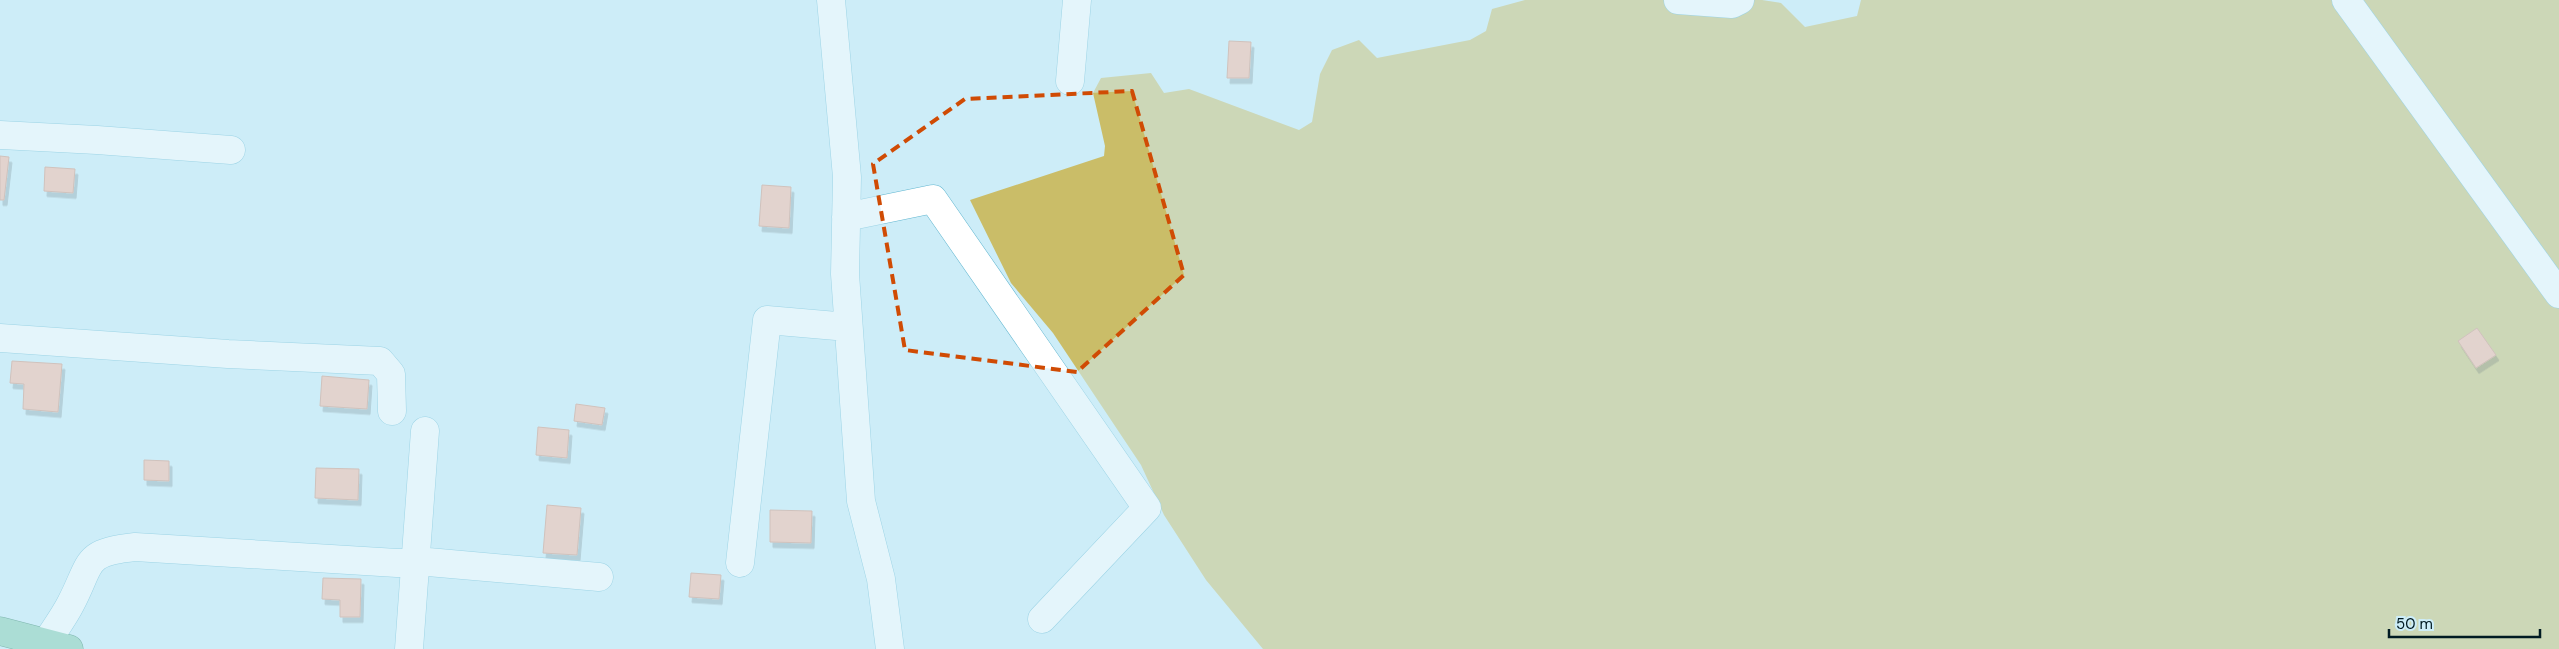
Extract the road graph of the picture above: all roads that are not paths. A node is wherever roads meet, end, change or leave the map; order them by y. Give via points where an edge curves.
1 (831, 0) edge
2 (1077, 0) edge
3 (1678, 0) edge
4 (1740, 0) edge
5 (2346, 0) edge
6 (1070, 81) dead end
7 (0, 135) edge
8 (230, 150) dead end
9 (846, 218) junction
10 (2559, 294) edge
11 (848, 327) junction
12 (0, 338) edge
13 (392, 411) dead end
14 (425, 431) dead end
15 (415, 562) junction
16 (740, 563) dead end
17 (599, 577) dead end
18 (1042, 620) dead end
19 (0, 631) edge
20 (57, 646) edge
21 (409, 649) edge
22 (890, 649) edge

1 - 9 street via 847,177
2 - 6 street
3 - 4 street via 1732,4
5 - 10 street
7 - 8 street
9 - 11 street
9 - 18 street via 932,199 1147,508
11 - 16 street via 767,320
11 - 22 street via 861,501 884,593
12 - 13 street via 380,361 391,374
14 - 15 street
15 - 17 street
15 - 20 street via 135,548 108,551 91,560 85,568
15 - 21 street
19 - 20 main road

